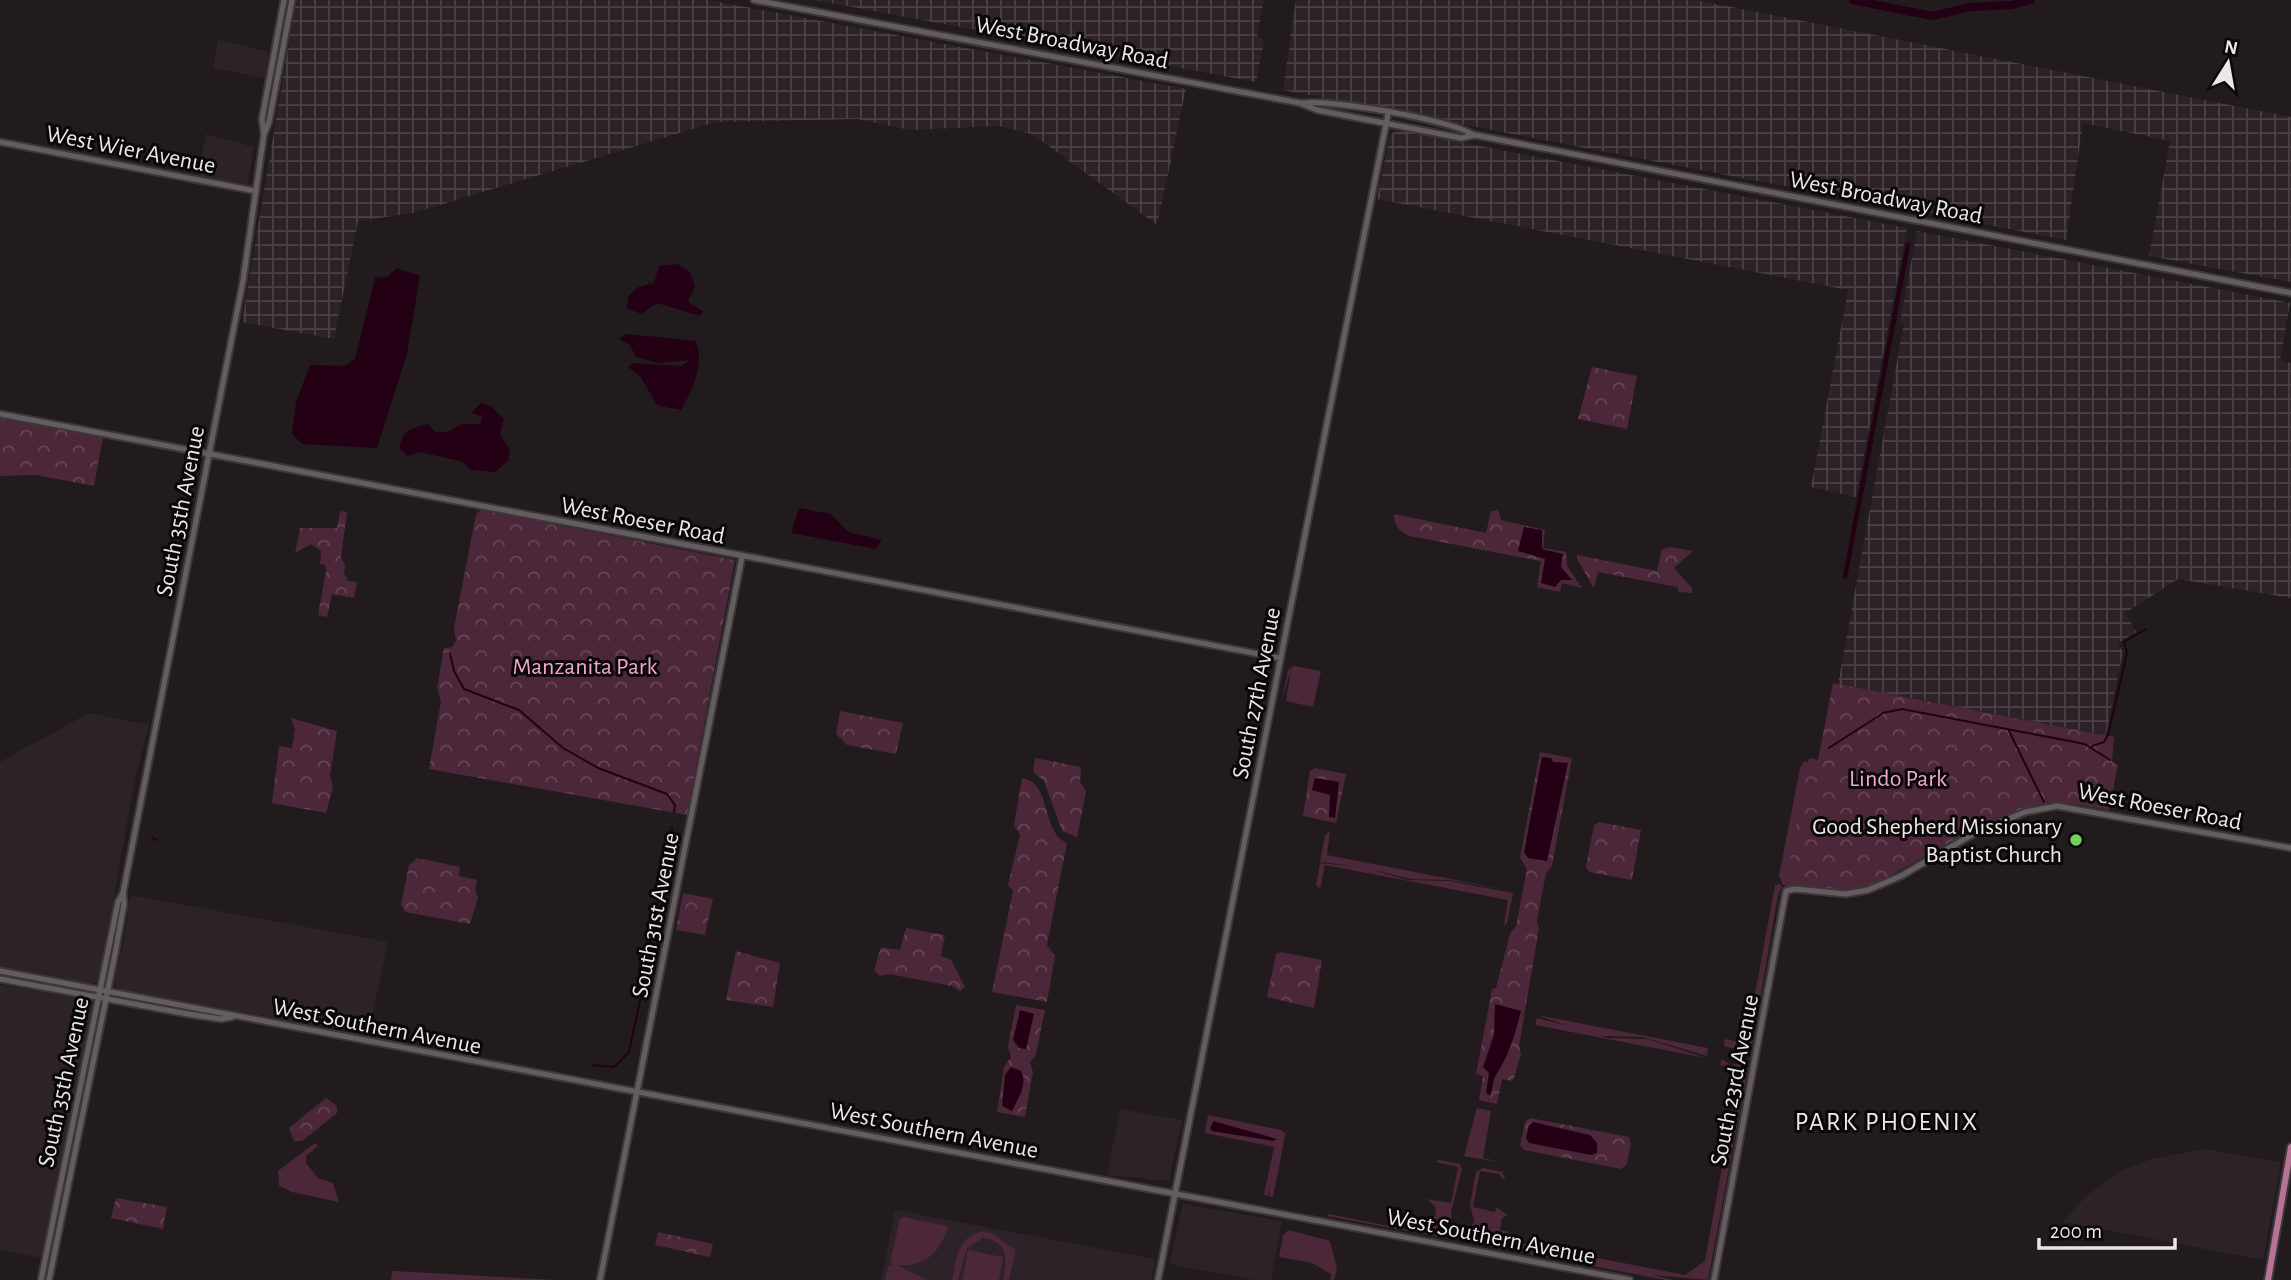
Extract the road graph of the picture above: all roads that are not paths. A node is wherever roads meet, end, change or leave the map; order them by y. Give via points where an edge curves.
1 (284, 0) edge
2 (292, 0) edge
3 (754, 0) edge
4 (1300, 103) junction
5 (1388, 114) junction
6 (1386, 123) junction
7 (264, 134) junction
8 (1475, 135) junction
9 (0, 142) edge
10 (256, 191) junction
11 (2291, 293) edge
12 (0, 414) edge
13 (209, 454) junction
14 (742, 557) junction
15 (1280, 658) junction
16 (2291, 848) edge
17 (1790, 889) joint
18 (123, 893) junction
19 (0, 971) edge
20 (0, 979) edge
21 (100, 990) junction
22 (108, 991) junction
23 (99, 998) junction
24 (106, 999) junction
25 (232, 1017) junction
26 (639, 1092) junction
27 (73, 1125) junction
28 (80, 1127) junction
29 (2291, 1147) edge
30 (1175, 1194) junction
31 (41, 1280) edge
32 (49, 1280) edge
33 (600, 1280) edge
34 (1158, 1280) edge
35 (1630, 1280) edge
36 (1714, 1280) edge
37 (2268, 1280) edge

1 - 7 main road, South 35th Avenue via 262,119
2 - 7 main road, South 35th Avenue
3 - 4 main road, West Broadway Road
4 - 5 main road, West Broadway Road via 1319,101
4 - 6 main road, West Broadway Road
5 - 6 main road, South 27th Avenue
5 - 8 main road, West Broadway Road via 1463,128
6 - 8 main road, West Broadway Road via 1461,138
6 - 15 main road, South 27th Avenue
7 - 10 main road, South 35th Avenue
8 - 11 main road, West Broadway Road
9 - 10 main road, West Wier Avenue
10 - 13 main road, South 35th Avenue
12 - 13 main road, West Roeser Road
13 - 14 main road, West Roeser Road
13 - 18 main road, South 35th Avenue
14 - 15 main road, West Roeser Road
14 - 26 main road, South 31st Avenue
15 - 30 main road, South 27th Avenue
16 - 17 main road, West Roeser Road via 2056,806 2025,812 1975,833 1868,890 1846,894
17 - 36 main road, South 23rd Avenue via 1783,896
18 - 21 main road, South 35th Avenue
18 - 22 main road, South 35th Avenue
19 - 21 main road, West Southern Avenue
20 - 23 main road, West Southern Avenue
21 - 22 main road, West Southern Avenue
21 - 23 main road, South 35th Avenue
22 - 24 main road, South 35th Avenue
22 - 25 main road, West Southern Avenue
23 - 24 main road, West Southern Avenue
23 - 27 main road, South 35th Avenue
24 - 25 main road, West Southern Avenue via 221,1019
24 - 28 main road, South 35th Avenue
25 - 26 main road, West Southern Avenue
26 - 30 main road, West Southern Avenue
26 - 33 main road, South 31st Avenue
27 - 28 main road
27 - 31 main road, South 35th Avenue
28 - 32 main road, South 35th Avenue
29 - 37 main road
30 - 34 main road, South 27th Avenue
30 - 35 main road, West Southern Avenue

